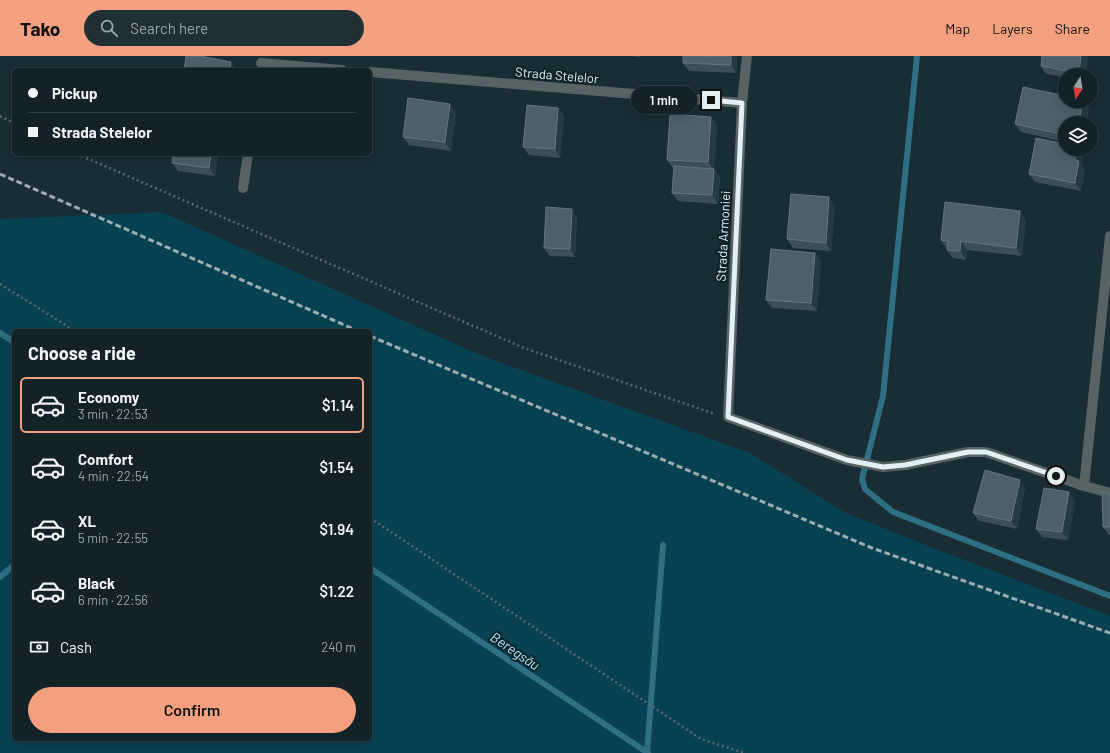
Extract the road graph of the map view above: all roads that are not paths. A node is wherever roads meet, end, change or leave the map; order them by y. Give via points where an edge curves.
1 (747, 56) edge
2 (261, 63) edge
3 (319, 68) edge
4 (372, 72) edge
5 (742, 103) junction
6 (248, 156) edge
7 (243, 188) dead end
8 (1110, 236) edge
9 (1084, 486) junction
10 (1110, 493) edge

1 - 5 street, Strada Armoniei
2 - 3 street
4 - 5 street, Strada Stelelor
5 - 9 street, Strada Armoniei via 728,417 847,460 883,467 968,452 986,452
6 - 7 street
8 - 9 street
9 - 10 street

